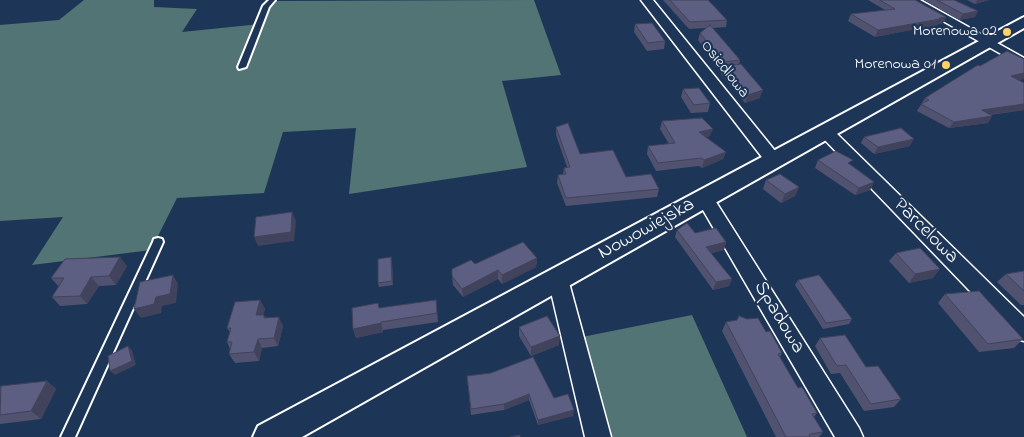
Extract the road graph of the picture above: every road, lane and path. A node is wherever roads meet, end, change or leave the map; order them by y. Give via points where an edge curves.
1 (272, 0) edge
2 (647, 0) edge
3 (912, 0) edge
4 (1024, 22) edge
5 (987, 42) junction
6 (1024, 63) edge
7 (242, 67) dead end
8 (826, 132) junction
9 (774, 161) junction
10 (706, 198) junction
11 (158, 242) dead end
12 (558, 279) junction
13 (1024, 332) edge
14 (68, 437) edge
15 (270, 437) edge
16 (598, 437) edge
17 (850, 437) edge

1 - 7 lane via 266,6
2 - 9 street, Osiedlowa
3 - 5 street
4 - 5 street, Nowowiejska
5 - 6 street
5 - 8 street, Nowowiejska
8 - 9 street, Nowowiejska
8 - 13 street, Parcelowa
9 - 10 street, Nowowiejska
10 - 12 street, Nowowiejska
10 - 17 street, Spadowa
11 - 14 lane
12 - 15 street, Nowowiejska
12 - 16 street

